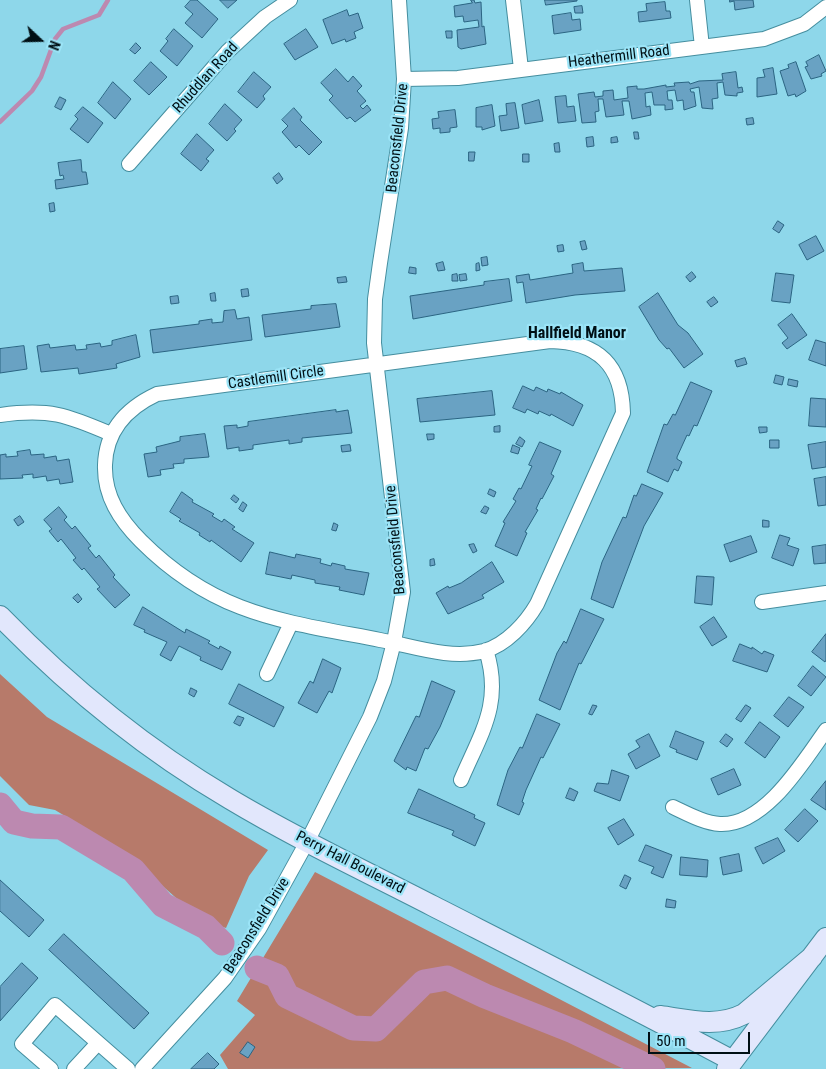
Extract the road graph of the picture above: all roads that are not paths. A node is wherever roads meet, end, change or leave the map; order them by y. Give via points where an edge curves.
1 (290, 0) edge
2 (399, 0) edge
3 (513, 0) edge
4 (697, 0) edge
5 (826, 7) edge
6 (702, 47) junction
7 (522, 69) junction
8 (404, 79) junction
9 (129, 164) dead end
10 (376, 365) junction
11 (0, 415) edge
12 (111, 434) junction
13 (826, 593) edge
14 (762, 602) dead end
15 (0, 616) edge
16 (291, 623) junction
17 (394, 642) junction
18 (486, 650) junction
19 (267, 674) dead end
20 (826, 730) edge
21 (461, 780) dead end
22 (673, 807) dead end
23 (307, 842) junction
24 (826, 938) edge
25 (812, 957) junction
26 (644, 1013) junction
27 (98, 1043) junction
28 (730, 1065) edge
29 (51, 1069) edge
30 (74, 1069) edge
31 (128, 1069) edge
32 (142, 1069) edge

1 - 9 street, Rhuddlan Road via 265,16 238,41
2 - 8 street, Beaconsfield Drive
3 - 7 street
4 - 6 street
5 - 6 street, Heathermill Road via 804,24 786,32 764,39
6 - 7 street, Heathermill Road
7 - 8 street, Heathermill Road via 458,78
8 - 10 street, Beaconsfield Drive via 402,128 375,299
10 - 12 street, Castlemill Circle via 157,394 138,403
10 - 17 street, Beaconsfield Drive via 402,584
10 - 18 street, Castlemill Circle via 565,341 600,354 620,383 623,413 537,604 517,629
11 - 12 street via 44,411 70,417
12 - 16 street, Castlemill Circle via 105,455 106,488 120,517 136,536 177,574 198,588 244,609
13 - 14 street
15 - 23 main road, Perry Hall Boulevard via 64,678 141,740 230,799
16 - 17 street, Castlemill Circle
16 - 19 street
17 - 18 street, Castlemill Circle via 449,654
17 - 23 street, Beaconsfield Drive via 370,717
18 - 21 street via 494,676 490,710
20 - 22 street via 781,790 757,813 722,824
23 - 26 main road, Perry Hall Boulevard
23 - 32 street, Beaconsfield Drive via 258,929 225,978
24 - 25 main road
25 - 26 main road via 744,1014 732,1020 708,1023
25 - 28 main road
26 - 28 main road, Perry Hall Boulevard
27 - 29 street via 55,1005 22,1044
27 - 30 street
27 - 31 street

